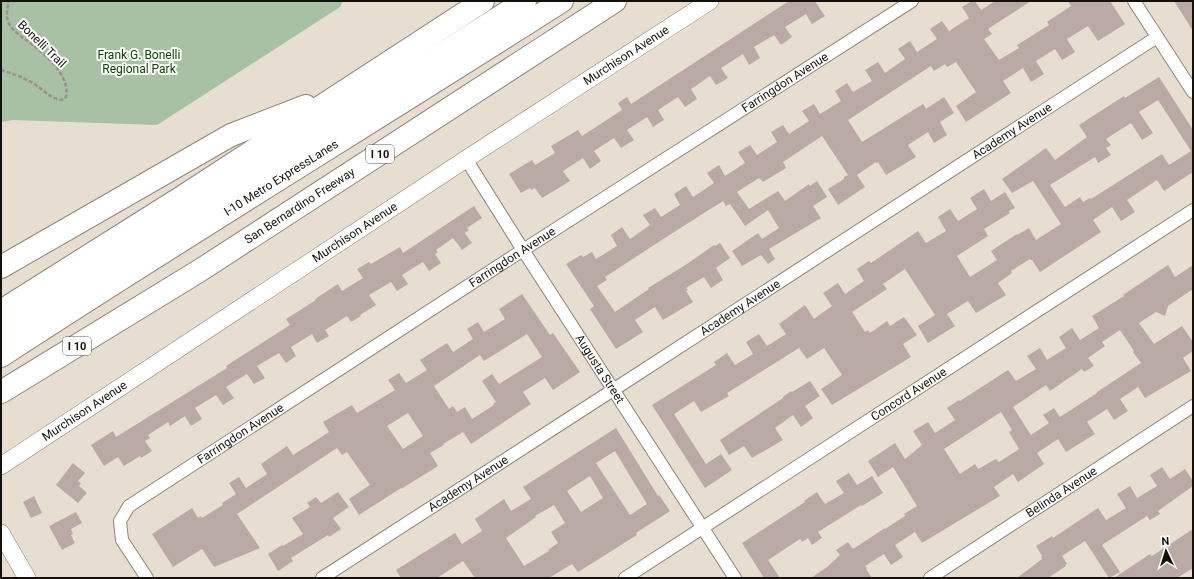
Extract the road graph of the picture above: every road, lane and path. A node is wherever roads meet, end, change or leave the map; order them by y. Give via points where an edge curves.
1 (9, 1) edge
2 (483, 1) edge
3 (525, 1) edge
4 (562, 1) edge
5 (615, 1) edge
6 (710, 1) edge
7 (912, 1) edge
8 (1134, 1) edge
9 (1157, 37) junction
10 (1, 70) edge
11 (348, 89) junction
12 (1193, 92) edge
13 (466, 159) junction
14 (1193, 210) edge
15 (523, 250) junction
16 (1, 267) edge
17 (1, 311) edge
18 (1, 333) edge
19 (1, 356) edge
20 (613, 390) junction
21 (1, 392) edge
22 (1193, 406) edge
23 (1, 466) edge
24 (703, 528) junction
25 (1, 533) edge
26 (27, 578) edge
27 (147, 578) edge
28 (322, 578) edge
29 (625, 578) edge
30 (736, 578) edge
31 (930, 578) edge

1 - 10 path, Bonelli Trail via 9,23 47,58 62,76 67,88 66,97 62,100 54,98 25,79
2 - 11 highway
3 - 18 highway, I-10 Metro ExpressLanes
4 - 19 highway, I-10 Metro ExpressLanes via 212,220
5 - 21 highway, San Bernardino Freeway / I 10 via 199,271
6 - 13 street, Murchison Avenue
7 - 15 street, Farringdon Avenue
8 - 9 street
9 - 12 street
9 - 20 street, Academy Avenue
11 - 16 highway via 231,135
11 - 17 highway
13 - 15 street, Augusta Street
13 - 23 street, Murchison Avenue
14 - 24 street, Concord Avenue
15 - 20 street, Augusta Street
15 - 27 street, Farringdon Avenue via 129,506 120,521 122,540
20 - 24 street, Augusta Street
20 - 28 street, Academy Avenue
22 - 31 street, Belinda Avenue
24 - 29 street, Concord Avenue
24 - 30 street, Augusta Street
25 - 26 street

